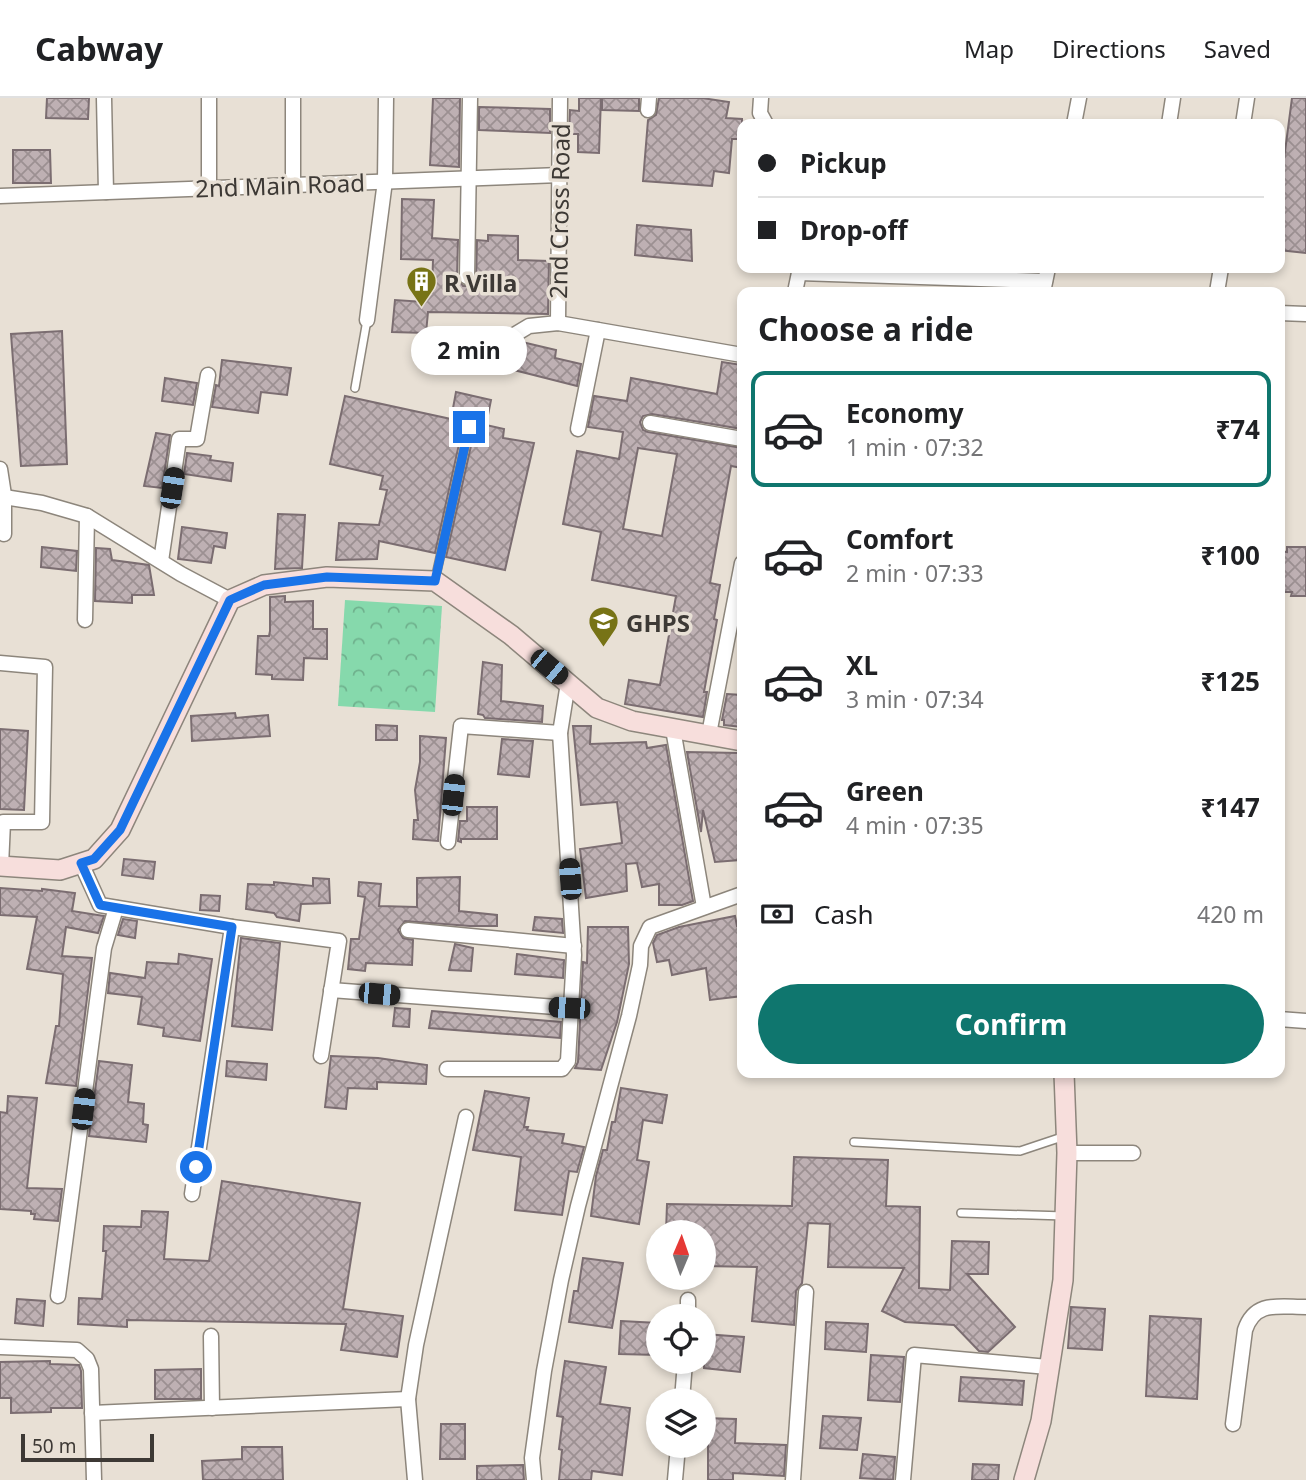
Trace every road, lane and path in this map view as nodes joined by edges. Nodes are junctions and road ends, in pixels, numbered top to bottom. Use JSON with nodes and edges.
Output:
{"nodes":[{"id":1,"x":104,"y":98,"type":"edge"},
{"id":2,"x":209,"y":98,"type":"edge"},
{"id":3,"x":293,"y":98,"type":"edge"},
{"id":4,"x":386,"y":98,"type":"edge"},
{"id":5,"x":470,"y":98,"type":"edge"},
{"id":6,"x":560,"y":98,"type":"edge"},
{"id":7,"x":761,"y":98,"type":"edge"},
{"id":8,"x":1079,"y":98,"type":"edge"},
{"id":9,"x":1173,"y":98,"type":"edge"},
{"id":10,"x":1247,"y":98,"type":"edge"},
{"id":11,"x":763,"y":119,"type":"edge"},
{"id":12,"x":1075,"y":119,"type":"edge"},
{"id":13,"x":1170,"y":119,"type":"edge"},
{"id":14,"x":1244,"y":119,"type":"edge"},
{"id":15,"x":559,"y":175,"type":"junction"},
{"id":16,"x":469,"y":178,"type":"junction"},
{"id":17,"x":385,"y":181,"type":"junction"},
{"id":18,"x":293,"y":185,"type":"junction"},
{"id":19,"x":209,"y":188,"type":"junction"},
{"id":20,"x":106,"y":192,"type":"junction"},
{"id":21,"x":0,"y":196,"type":"edge"},
{"id":22,"x":873,"y":273,"type":"edge"},
{"id":23,"x":467,"y":277,"type":"dead end"},
{"id":24,"x":1046,"y":280,"type":"edge"},
{"id":25,"x":1285,"y":313,"type":"edge"},
{"id":26,"x":1306,"y":314,"type":"edge"},
{"id":27,"x":367,"y":320,"type":"joint"},
{"id":28,"x":558,"y":323,"type":"junction"},
{"id":29,"x":598,"y":330,"type":"junction"},
{"id":30,"x":737,"y":354,"type":"edge"},
{"id":31,"x":509,"y":361,"type":"dead end"},
{"id":32,"x":208,"y":375,"type":"dead end"},
{"id":33,"x":355,"y":388,"type":"dead end"},
{"id":34,"x":650,"y":423,"type":"dead end"},
{"id":35,"x":469,"y":427,"type":"dead end"},
{"id":36,"x":578,"y":429,"type":"dead end"},
{"id":37,"x":737,"y":438,"type":"edge"},
{"id":38,"x":0,"y":469,"type":"edge"},
{"id":39,"x":4,"y":497,"type":"junction"},
{"id":40,"x":87,"y":516,"type":"junction"},
{"id":41,"x":4,"y":534,"type":"dead end"},
{"id":42,"x":161,"y":561,"type":"junction"},
{"id":43,"x":435,"y":581,"type":"junction"},
{"id":44,"x":737,"y":589,"type":"edge"},
{"id":45,"x":230,"y":600,"type":"junction"},
{"id":46,"x":85,"y":620,"type":"dead end"},
{"id":47,"x":0,"y":663,"type":"edge"},
{"id":48,"x":568,"y":683,"type":"junction"},
{"id":49,"x":673,"y":729,"type":"junction"},
{"id":50,"x":560,"y":733,"type":"junction"},
{"id":51,"x":709,"y":734,"type":"junction"},
{"id":52,"x":737,"y":740,"type":"edge"},
{"id":53,"x":2,"y":822,"type":"edge"},
{"id":54,"x":448,"y":842,"type":"dead end"},
{"id":55,"x":81,"y":863,"type":"junction"},
{"id":56,"x":0,"y":866,"type":"edge"},
{"id":57,"x":737,"y":896,"type":"edge"},
{"id":58,"x":704,"y":907,"type":"junction"},
{"id":59,"x":116,"y":908,"type":"junction"},
{"id":60,"x":232,"y":927,"type":"junction"},
{"id":61,"x":408,"y":930,"type":"dead end"},
{"id":62,"x":573,"y":946,"type":"junction"},
{"id":63,"x":331,"y":990,"type":"junction"},
{"id":64,"x":569,"y":1008,"type":"junction"},
{"id":65,"x":1285,"y":1019,"type":"edge"},
{"id":66,"x":1306,"y":1021,"type":"edge"},
{"id":67,"x":321,"y":1056,"type":"dead end"},
{"id":68,"x":447,"y":1069,"type":"dead end"},
{"id":69,"x":1064,"y":1078,"type":"edge"},
{"id":70,"x":466,"y":1117,"type":"dead end"},
{"id":71,"x":854,"y":1142,"type":"dead end"},
{"id":72,"x":1066,"y":1144,"type":"junction"},
{"id":73,"x":1133,"y":1153,"type":"dead end"},
{"id":74,"x":192,"y":1194,"type":"dead end"},
{"id":75,"x":961,"y":1213,"type":"dead end"},
{"id":76,"x":1066,"y":1216,"type":"junction"},
{"id":77,"x":806,"y":1292,"type":"dead end"},
{"id":78,"x":58,"y":1296,"type":"dead end"},
{"id":79,"x":688,"y":1300,"type":"dead end"},
{"id":80,"x":688,"y":1304,"type":"edge"},
{"id":81,"x":1306,"y":1307,"type":"edge"},
{"id":82,"x":211,"y":1336,"type":"dead end"},
{"id":83,"x":0,"y":1347,"type":"edge"},
{"id":84,"x":1048,"y":1367,"type":"junction"},
{"id":85,"x":408,"y":1399,"type":"junction"},
{"id":86,"x":212,"y":1408,"type":"junction"},
{"id":87,"x":92,"y":1413,"type":"junction"},
{"id":88,"x":1233,"y":1424,"type":"dead end"},
{"id":89,"x":677,"y":1458,"type":"edge"},
{"id":90,"x":94,"y":1480,"type":"edge"},
{"id":91,"x":415,"y":1480,"type":"edge"},
{"id":92,"x":534,"y":1480,"type":"edge"},
{"id":93,"x":675,"y":1480,"type":"edge"},
{"id":94,"x":793,"y":1480,"type":"edge"},
{"id":95,"x":904,"y":1480,"type":"edge"},
{"id":96,"x":1024,"y":1480,"type":"edge"}],
"edges":[{"from":1,"to":20,"type":"street"},
{"from":2,"to":19,"type":"street"},
{"from":3,"to":18,"type":"street"},
{"from":4,"to":17,"type":"street"},
{"from":5,"to":16,"type":"street"},
{"from":6,"to":15,"type":"street","name":"2nd Cross Road"},
{"from":7,"to":11,"type":"street"},
{"from":8,"to":12,"type":"street"},
{"from":9,"to":13,"type":"street"},
{"from":10,"to":14,"type":"street"},
{"from":15,"to":16,"type":"street","name":"2nd Main Road"},
{"from":15,"to":28,"type":"street","name":"2nd Cross Road"},
{"from":16,"to":17,"type":"street","name":"2nd Main Road"},
{"from":16,"to":23,"type":"street"},
{"from":17,"to":18,"type":"street","name":"2nd Main Road"},
{"from":17,"to":27,"type":"street"},
{"from":18,"to":19,"type":"street","name":"2nd Main Road"},
{"from":19,"to":20,"type":"street","name":"2nd Main Road"},
{"from":20,"to":21,"type":"street","name":"2nd Main Road"},
{"from":22,"to":24,"type":"street"},
{"from":25,"to":26,"type":"street"},
{"from":27,"to":33,"type":"lane"},
{"from":28,"to":29,"type":"street"},
{"from":28,"to":31,"type":"street"},
{"from":29,"to":30,"type":"street"},
{"from":29,"to":36,"type":"street"},
{"from":32,"to":42,"type":"street"},
{"from":34,"to":37,"type":"street"},
{"from":35,"to":43,"type":"lane"},
{"from":38,"to":39,"type":"street"},
{"from":39,"to":40,"type":"street"},
{"from":39,"to":41,"type":"street"},
{"from":40,"to":42,"type":"street"},
{"from":40,"to":46,"type":"street"},
{"from":42,"to":45,"type":"street"},
{"from":43,"to":45,"type":"street"},
{"from":43,"to":48,"type":"street"},
{"from":44,"to":51,"type":"street"},
{"from":45,"to":55,"type":"street"},
{"from":47,"to":53,"type":"street"},
{"from":48,"to":49,"type":"street"},
{"from":48,"to":50,"type":"street"},
{"from":49,"to":51,"type":"street"},
{"from":49,"to":58,"type":"street"},
{"from":50,"to":54,"type":"street"},
{"from":50,"to":62,"type":"street"},
{"from":51,"to":52,"type":"street"},
{"from":53,"to":56,"type":"street"},
{"from":55,"to":56,"type":"street"},
{"from":55,"to":59,"type":"street"},
{"from":57,"to":58,"type":"street"},
{"from":58,"to":92,"type":"street"},
{"from":59,"to":60,"type":"street"},
{"from":59,"to":78,"type":"street"},
{"from":60,"to":63,"type":"street"},
{"from":60,"to":74,"type":"street"},
{"from":61,"to":62,"type":"street"},
{"from":62,"to":64,"type":"street"},
{"from":63,"to":64,"type":"street"},
{"from":63,"to":67,"type":"street"},
{"from":64,"to":68,"type":"street"},
{"from":65,"to":66,"type":"street"},
{"from":69,"to":72,"type":"street"},
{"from":70,"to":85,"type":"street"},
{"from":71,"to":72,"type":"lane"},
{"from":72,"to":73,"type":"street"},
{"from":72,"to":76,"type":"street"},
{"from":75,"to":76,"type":"lane"},
{"from":76,"to":84,"type":"street"},
{"from":77,"to":94,"type":"street"},
{"from":79,"to":80,"type":"street"},
{"from":81,"to":88,"type":"street"},
{"from":82,"to":86,"type":"street"},
{"from":83,"to":87,"type":"street"},
{"from":84,"to":95,"type":"street"},
{"from":84,"to":96,"type":"street"},
{"from":85,"to":86,"type":"street"},
{"from":85,"to":91,"type":"street"},
{"from":86,"to":87,"type":"street"},
{"from":87,"to":90,"type":"street"},
{"from":89,"to":93,"type":"street"}]}
